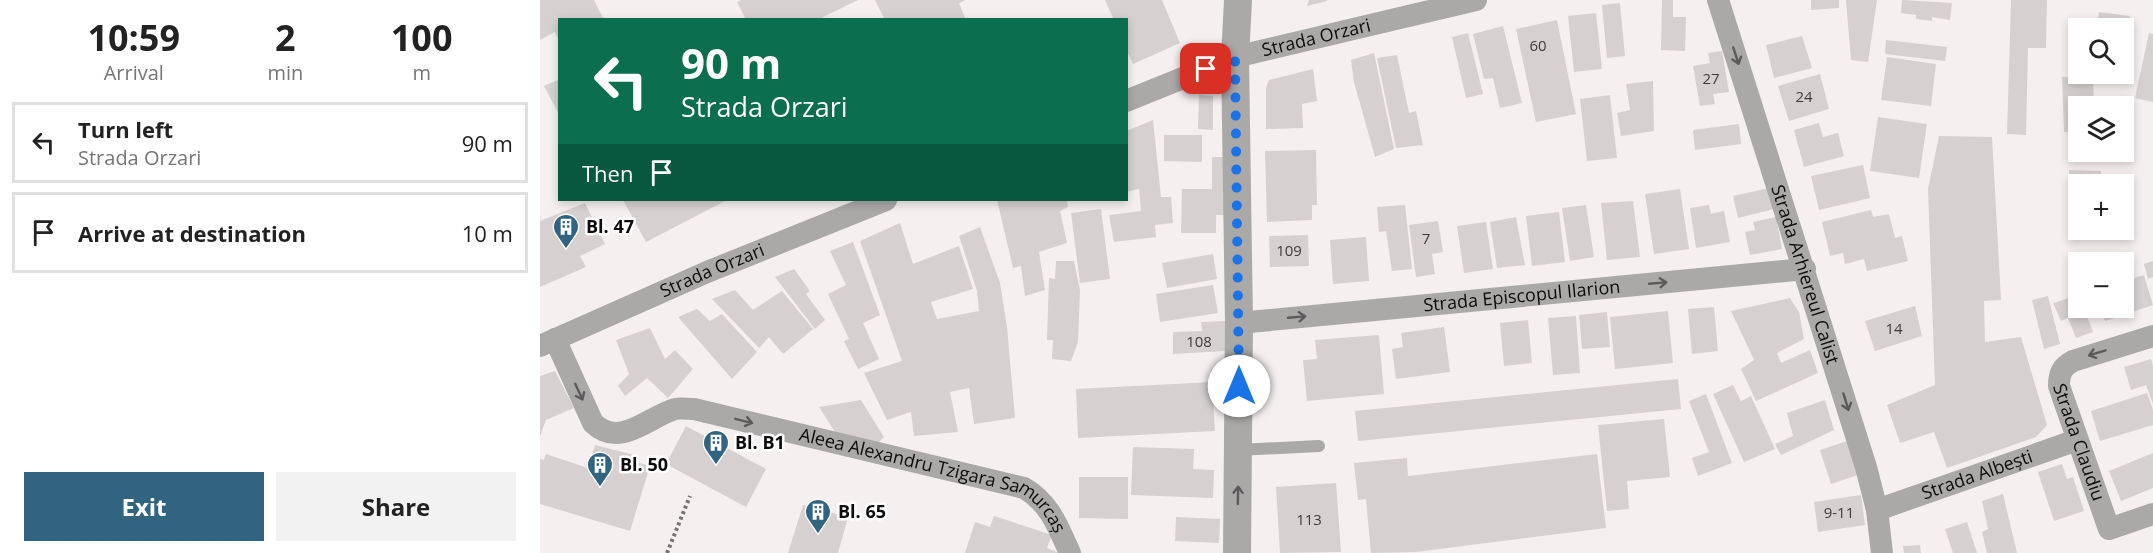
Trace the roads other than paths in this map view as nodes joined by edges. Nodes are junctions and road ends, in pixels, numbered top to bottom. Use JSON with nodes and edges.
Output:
{"nodes":[{"id":1,"x":1238,"y":0,"type":"edge"},
{"id":2,"x":1476,"y":0,"type":"edge"},
{"id":3,"x":1718,"y":0,"type":"edge"},
{"id":4,"x":1235,"y":57,"type":"junction"},
{"id":5,"x":1128,"y":99,"type":"edge"},
{"id":6,"x":884,"y":201,"type":"edge"},
{"id":7,"x":1805,"y":269,"type":"junction"},
{"id":8,"x":1239,"y":323,"type":"junction"},
{"id":9,"x":2153,"y":336,"type":"edge"},
{"id":10,"x":547,"y":342,"type":"edge"},
{"id":11,"x":2077,"y":440,"type":"junction"},
{"id":12,"x":1319,"y":446,"type":"dead end"},
{"id":13,"x":1238,"y":450,"type":"junction"},
{"id":14,"x":1877,"y":510,"type":"junction"},
{"id":15,"x":2153,"y":514,"type":"edge"},
{"id":16,"x":1070,"y":553,"type":"edge"},
{"id":17,"x":1237,"y":553,"type":"edge"},
{"id":18,"x":1882,"y":553,"type":"edge"}],
"edges":[{"from":1,"to":4,"type":"street"},
{"from":2,"to":4,"type":"street","name":"Strada Orzari"},
{"from":3,"to":7,"type":"street","name":"Strada Arhiereul Calist","one_way":true},
{"from":4,"to":5,"type":"street","name":"Strada Orzari"},
{"from":4,"to":8,"type":"street"},
{"from":6,"to":10,"type":"street","name":"Strada Orzari"},
{"from":8,"to":7,"type":"street","name":"Strada Episcopul Ilarion","one_way":true},
{"from":7,"to":14,"type":"street","name":"Strada Arhiereul Calist","one_way":true},
{"from":8,"to":13,"type":"street"},
{"from":9,"to":11,"type":"street","name":"Strada Claudiu","one_way":true},
{"from":10,"to":16,"type":"street","name":"Aleea Alexandru Tzigara Samurcaș","one_way":true},
{"from":11,"to":14,"type":"street","name":"Strada Albești"},
{"from":11,"to":15,"type":"street","name":"Strada Claudiu"},
{"from":12,"to":13,"type":"lane"},
{"from":17,"to":13,"type":"street","one_way":true},
{"from":14,"to":18,"type":"street","name":"Strada Arhiereul Calist"}]}
